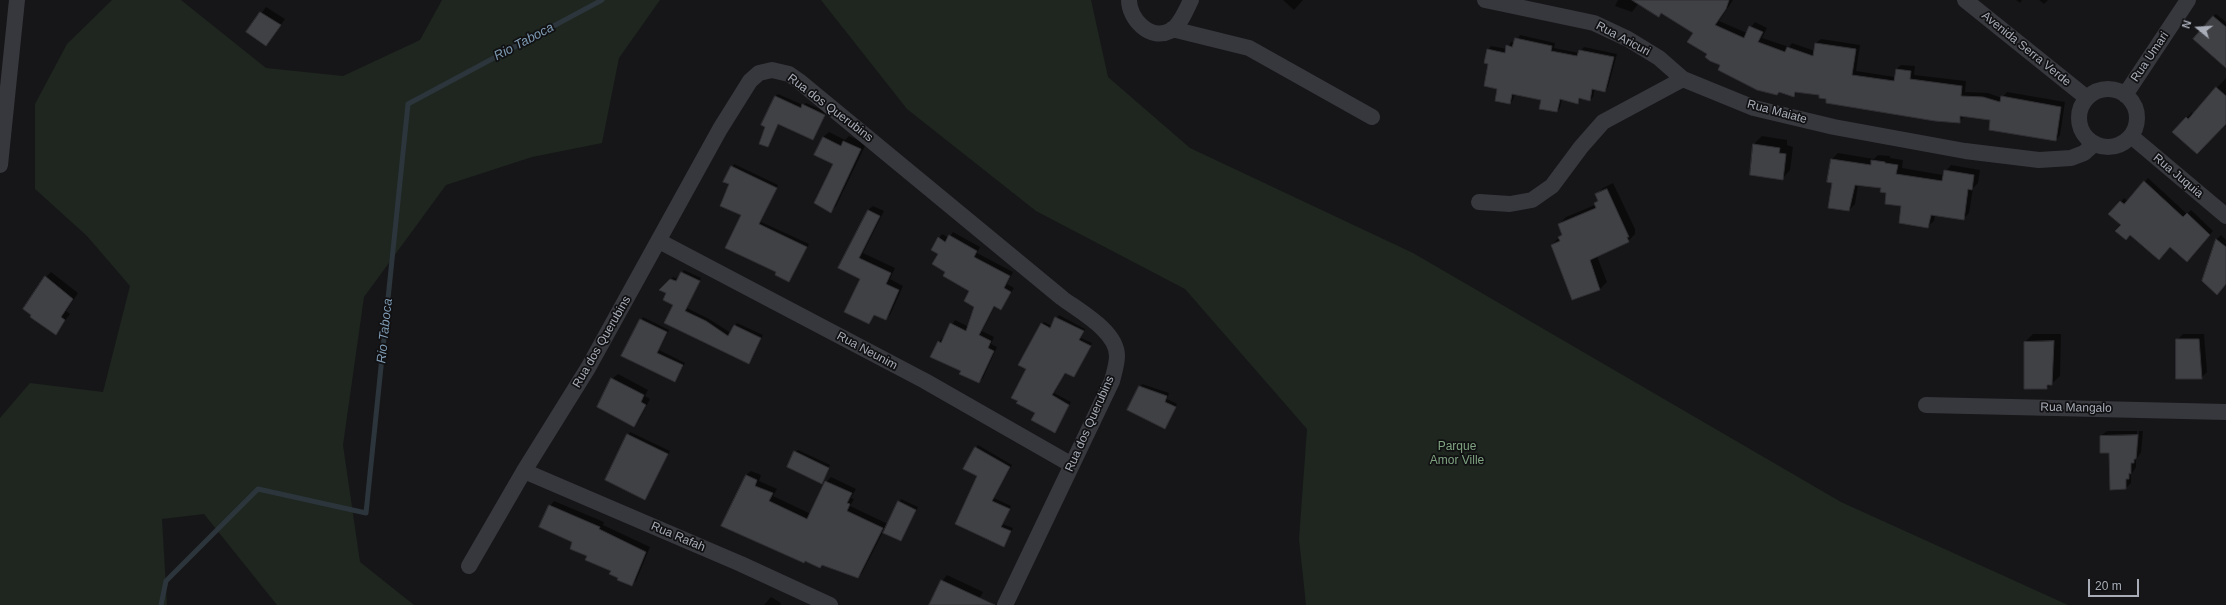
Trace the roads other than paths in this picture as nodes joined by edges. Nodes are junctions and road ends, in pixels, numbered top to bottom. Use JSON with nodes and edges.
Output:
{"nodes":[{"id":1,"x":17,"y":0,"type":"edge"},
{"id":2,"x":1129,"y":0,"type":"edge"},
{"id":3,"x":1191,"y":0,"type":"edge"},
{"id":4,"x":1486,"y":0,"type":"edge"},
{"id":5,"x":1965,"y":0,"type":"edge"},
{"id":6,"x":2188,"y":0,"type":"edge"},
{"id":7,"x":1172,"y":29,"type":"junction"},
{"id":8,"x":1683,"y":79,"type":"junction"},
{"id":9,"x":2125,"y":95,"type":"junction"},
{"id":10,"x":2087,"y":98,"type":"junction"},
{"id":11,"x":1372,"y":117,"type":"dead end"},
{"id":12,"x":2130,"y":136,"type":"junction"},
{"id":13,"x":2094,"y":144,"type":"junction"},
{"id":14,"x":0,"y":165,"type":"edge"},
{"id":15,"x":1480,"y":202,"type":"dead end"},
{"id":16,"x":2226,"y":216,"type":"edge"},
{"id":17,"x":660,"y":242,"type":"junction"},
{"id":18,"x":1926,"y":405,"type":"dead end"},
{"id":19,"x":2226,"y":412,"type":"edge"},
{"id":20,"x":1072,"y":465,"type":"junction"},
{"id":21,"x":524,"y":471,"type":"junction"},
{"id":22,"x":469,"y":566,"type":"dead end"},
{"id":23,"x":830,"y":605,"type":"edge"},
{"id":24,"x":1005,"y":605,"type":"edge"}],
"edges":[{"from":1,"to":14,"type":"street"},
{"from":2,"to":7,"type":"street"},
{"from":3,"to":7,"type":"street"},
{"from":4,"to":8,"type":"street","name":"Rua Aricuri"},
{"from":5,"to":10,"type":"street","name":"Avenida Serra Verde"},
{"from":6,"to":9,"type":"street","name":"Rua Umari"},
{"from":7,"to":11,"type":"street"},
{"from":8,"to":13,"type":"street","name":"Rua Maiate"},
{"from":8,"to":15,"type":"street"},
{"from":9,"to":10,"type":"street"},
{"from":9,"to":12,"type":"street"},
{"from":10,"to":13,"type":"street"},
{"from":12,"to":13,"type":"street"},
{"from":12,"to":16,"type":"street","name":"Rua Juquia"},
{"from":17,"to":20,"type":"street","name":"Rua Neunim"},
{"from":17,"to":20,"type":"street","name":"Rua dos Querubins"},
{"from":17,"to":21,"type":"street","name":"Rua dos Querubins"},
{"from":18,"to":19,"type":"street","name":"Rua Mangalo"},
{"from":20,"to":24,"type":"street","name":"Rua dos Querubins"},
{"from":21,"to":22,"type":"street","name":"Rua dos Querubins"},
{"from":21,"to":23,"type":"street","name":"Rua Rafah"}]}
